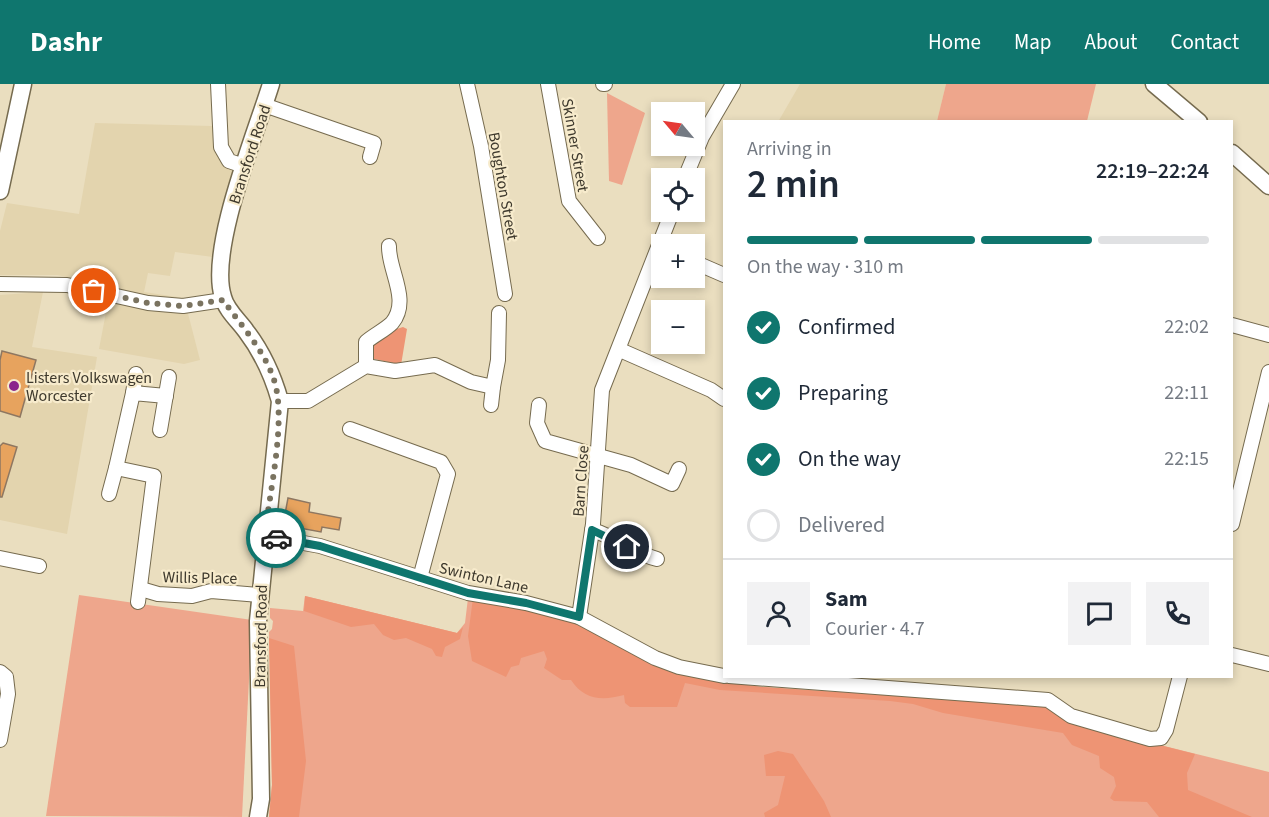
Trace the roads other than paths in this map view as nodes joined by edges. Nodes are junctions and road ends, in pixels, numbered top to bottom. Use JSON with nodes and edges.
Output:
{"nodes":[{"id":1,"x":23,"y":84,"type":"edge"},
{"id":2,"x":218,"y":84,"type":"edge"},
{"id":3,"x":271,"y":84,"type":"edge"},
{"id":4,"x":467,"y":84,"type":"edge"},
{"id":5,"x":548,"y":84,"type":"edge"},
{"id":6,"x":732,"y":84,"type":"edge"},
{"id":7,"x":1154,"y":84,"type":"edge"},
{"id":8,"x":264,"y":105,"type":"junction"},
{"id":9,"x":1197,"y":120,"type":"edge"},
{"id":10,"x":5,"y":141,"type":"edge"},
{"id":11,"x":1233,"y":154,"type":"edge"},
{"id":12,"x":370,"y":157,"type":"dead end"},
{"id":13,"x":244,"y":166,"type":"junction"},
{"id":14,"x":689,"y":168,"type":"edge"},
{"id":15,"x":1269,"y":186,"type":"edge"},
{"id":16,"x":0,"y":191,"type":"edge"},
{"id":17,"x":598,"y":238,"type":"dead end"},
{"id":18,"x":374,"y":263,"type":"dead end"},
{"id":19,"x":705,"y":266,"type":"edge"},
{"id":20,"x":651,"y":269,"type":"edge"},
{"id":21,"x":723,"y":274,"type":"edge"},
{"id":22,"x":0,"y":284,"type":"edge"},
{"id":23,"x":505,"y":294,"type":"dead end"},
{"id":24,"x":223,"y":300,"type":"junction"},
{"id":25,"x":1233,"y":325,"type":"edge"},
{"id":26,"x":484,"y":327,"type":"dead end"},
{"id":27,"x":1269,"y":335,"type":"edge"},
{"id":28,"x":620,"y":350,"type":"junction"},
{"id":29,"x":366,"y":366,"type":"junction"},
{"id":30,"x":1269,"y":372,"type":"edge"},
{"id":31,"x":136,"y":374,"type":"dead end"},
{"id":32,"x":169,"y":377,"type":"dead end"},
{"id":33,"x":493,"y":387,"type":"junction"},
{"id":34,"x":133,"y":393,"type":"junction"},
{"id":35,"x":166,"y":396,"type":"junction"},
{"id":36,"x":723,"y":399,"type":"edge"},
{"id":37,"x":280,"y":401,"type":"junction"},
{"id":38,"x":490,"y":405,"type":"dead end"},
{"id":39,"x":539,"y":405,"type":"dead end"},
{"id":40,"x":1263,"y":427,"type":"edge"},
{"id":41,"x":350,"y":429,"type":"dead end"},
{"id":42,"x":160,"y":430,"type":"dead end"},
{"id":43,"x":599,"y":458,"type":"junction"},
{"id":44,"x":116,"y":468,"type":"junction"},
{"id":45,"x":679,"y":469,"type":"dead end"},
{"id":46,"x":1236,"y":490,"type":"edge"},
{"id":47,"x":109,"y":494,"type":"dead end"},
{"id":48,"x":1233,"y":516,"type":"edge"},
{"id":49,"x":592,"y":530,"type":"junction"},
{"id":50,"x":265,"y":536,"type":"junction"},
{"id":51,"x":0,"y":558,"type":"edge"},
{"id":52,"x":657,"y":559,"type":"dead end"},
{"id":53,"x":39,"y":566,"type":"dead end"},
{"id":54,"x":420,"y":578,"type":"junction"},
{"id":55,"x":260,"y":595,"type":"junction"},
{"id":56,"x":579,"y":617,"type":"junction"},
{"id":57,"x":1233,"y":655,"type":"edge"},
{"id":58,"x":1269,"y":664,"type":"edge"},
{"id":59,"x":0,"y":672,"type":"edge"},
{"id":60,"x":723,"y":676,"type":"edge"},
{"id":61,"x":756,"y":678,"type":"edge"},
{"id":62,"x":1179,"y":678,"type":"edge"},
{"id":63,"x":0,"y":740,"type":"edge"},
{"id":64,"x":258,"y":817,"type":"edge"}],
"edges":[{"from":1,"to":10,"type":"main road"},
{"from":2,"to":13,"type":"street"},
{"from":3,"to":8,"type":"main road","name":"Bransford Road"},
{"from":4,"to":23,"type":"street","name":"Boughton Street"},
{"from":5,"to":17,"type":"street","name":"Skinner Street"},
{"from":6,"to":14,"type":"street"},
{"from":7,"to":9,"type":"main road"},
{"from":8,"to":12,"type":"street"},
{"from":8,"to":13,"type":"main road","name":"Bransford Road"},
{"from":10,"to":16,"type":"main road"},
{"from":11,"to":15,"type":"main road"},
{"from":13,"to":24,"type":"main road","name":"Bransford Road"},
{"from":18,"to":29,"type":"street"},
{"from":19,"to":21,"type":"street"},
{"from":20,"to":28,"type":"street","name":"Barn Close"},
{"from":22,"to":24,"type":"street"},
{"from":24,"to":37,"type":"main road","name":"Bransford Road"},
{"from":25,"to":27,"type":"street"},
{"from":26,"to":33,"type":"street"},
{"from":28,"to":36,"type":"street"},
{"from":28,"to":43,"type":"street","name":"Barn Close"},
{"from":29,"to":33,"type":"street"},
{"from":29,"to":37,"type":"street"},
{"from":30,"to":40,"type":"street"},
{"from":31,"to":34,"type":"street"},
{"from":32,"to":35,"type":"street"},
{"from":33,"to":38,"type":"street"},
{"from":34,"to":35,"type":"street"},
{"from":34,"to":44,"type":"street"},
{"from":35,"to":42,"type":"street"},
{"from":37,"to":50,"type":"main road","name":"Bransford Road"},
{"from":39,"to":43,"type":"street"},
{"from":40,"to":46,"type":"street"},
{"from":41,"to":54,"type":"street"},
{"from":43,"to":45,"type":"street"},
{"from":43,"to":49,"type":"street","name":"Barn Close"},
{"from":44,"to":47,"type":"street"},
{"from":44,"to":55,"type":"street","name":"Willis Place"},
{"from":46,"to":48,"type":"street"},
{"from":49,"to":52,"type":"street"},
{"from":49,"to":56,"type":"street","name":"Barn Close"},
{"from":50,"to":54,"type":"street","name":"Swinton Lane"},
{"from":50,"to":55,"type":"main road","name":"Bransford Road"},
{"from":51,"to":53,"type":"street"},
{"from":54,"to":56,"type":"street","name":"Swinton Lane"},
{"from":55,"to":64,"type":"main road","name":"Bransford Road"},
{"from":56,"to":60,"type":"street","name":"Swinton Lane"},
{"from":57,"to":58,"type":"street"},
{"from":59,"to":63,"type":"street"},
{"from":61,"to":62,"type":"street"}]}
